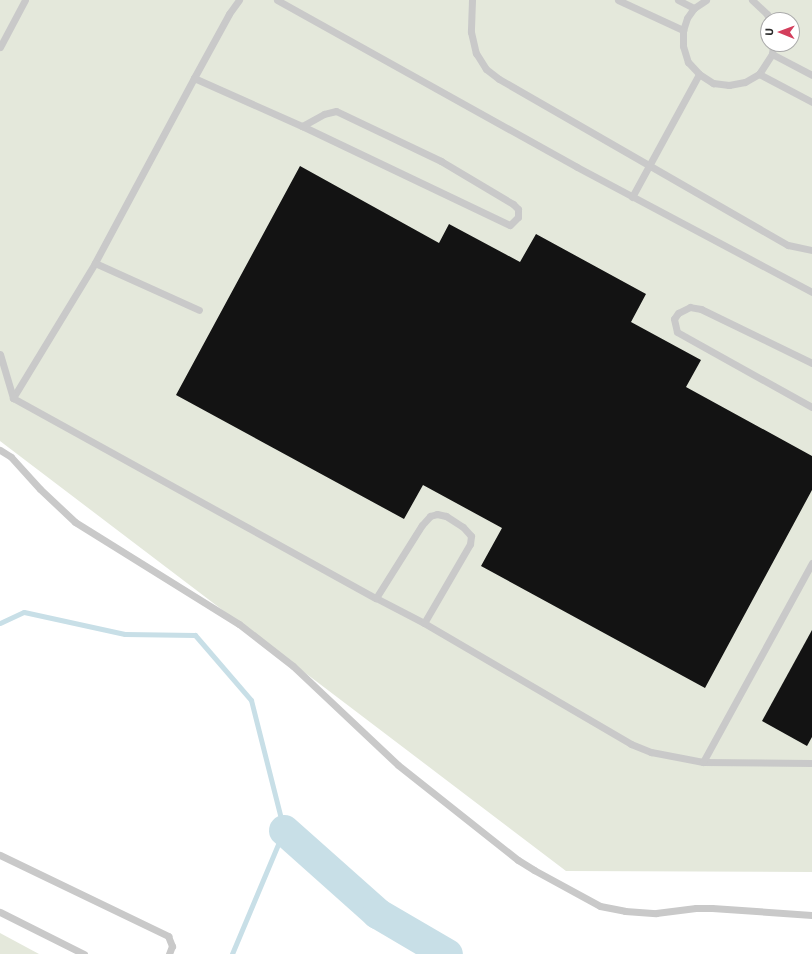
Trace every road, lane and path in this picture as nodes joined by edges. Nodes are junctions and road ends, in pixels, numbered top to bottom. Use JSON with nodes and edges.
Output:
{"nodes":[{"id":1,"x":25,"y":0,"type":"edge"},
{"id":2,"x":239,"y":0,"type":"edge"},
{"id":3,"x":277,"y":0,"type":"edge"},
{"id":4,"x":472,"y":0,"type":"edge"},
{"id":5,"x":618,"y":0,"type":"edge"},
{"id":6,"x":678,"y":0,"type":"edge"},
{"id":7,"x":706,"y":0,"type":"edge"},
{"id":8,"x":752,"y":0,"type":"edge"},
{"id":9,"x":694,"y":8,"type":"junction"},
{"id":10,"x":765,"y":12,"type":"edge"},
{"id":11,"x":683,"y":30,"type":"junction"},
{"id":12,"x":0,"y":47,"type":"edge"},
{"id":13,"x":772,"y":54,"type":"joint"},
{"id":14,"x":699,"y":74,"type":"junction"},
{"id":15,"x":759,"y":74,"type":"junction"},
{"id":16,"x":812,"y":75,"type":"edge"},
{"id":17,"x":194,"y":78,"type":"junction"},
{"id":18,"x":812,"y":102,"type":"edge"},
{"id":19,"x":302,"y":126,"type":"junction"},
{"id":20,"x":649,"y":165,"type":"junction"},
{"id":21,"x":632,"y":197,"type":"junction"},
{"id":22,"x":812,"y":250,"type":"edge"},
{"id":23,"x":95,"y":263,"type":"junction"},
{"id":24,"x":812,"y":292,"type":"edge"},
{"id":25,"x":199,"y":310,"type":"dead end"},
{"id":26,"x":0,"y":354,"type":"edge"},
{"id":27,"x":812,"y":363,"type":"edge"},
{"id":28,"x":13,"y":398,"type":"junction"},
{"id":29,"x":812,"y":406,"type":"edge"},
{"id":30,"x":0,"y":450,"type":"edge"},
{"id":31,"x":812,"y":563,"type":"edge"},
{"id":32,"x":376,"y":598,"type":"junction"},
{"id":33,"x":424,"y":623,"type":"junction"},
{"id":34,"x":703,"y":762,"type":"junction"},
{"id":35,"x":812,"y":764,"type":"edge"},
{"id":36,"x":0,"y":855,"type":"edge"},
{"id":37,"x":0,"y":912,"type":"edge"},
{"id":38,"x":812,"y":915,"type":"edge"},
{"id":39,"x":84,"y":954,"type":"edge"},
{"id":40,"x":169,"y":954,"type":"edge"}],
"edges":[{"from":1,"to":12,"type":"lane"},
{"from":2,"to":17,"type":"lane"},
{"from":3,"to":21,"type":"lane"},
{"from":4,"to":20,"type":"lane"},
{"from":5,"to":11,"type":"lane"},
{"from":6,"to":9,"type":"lane"},
{"from":7,"to":9,"type":"lane"},
{"from":8,"to":10,"type":"lane"},
{"from":9,"to":11,"type":"lane"},
{"from":11,"to":14,"type":"lane"},
{"from":13,"to":15,"type":"lane"},
{"from":13,"to":16,"type":"lane"},
{"from":14,"to":15,"type":"lane"},
{"from":14,"to":20,"type":"lane"},
{"from":15,"to":18,"type":"lane"},
{"from":17,"to":19,"type":"lane"},
{"from":17,"to":23,"type":"lane"},
{"from":19,"to":19,"type":"lane"},
{"from":20,"to":21,"type":"lane"},
{"from":20,"to":22,"type":"lane"},
{"from":21,"to":24,"type":"lane"},
{"from":23,"to":25,"type":"lane"},
{"from":23,"to":28,"type":"lane"},
{"from":26,"to":28,"type":"lane"},
{"from":27,"to":29,"type":"lane"},
{"from":28,"to":32,"type":"lane"},
{"from":30,"to":38,"type":"lane"},
{"from":31,"to":34,"type":"lane"},
{"from":32,"to":33,"type":"lane"},
{"from":32,"to":33,"type":"lane"},
{"from":33,"to":34,"type":"lane"},
{"from":34,"to":35,"type":"lane"},
{"from":36,"to":40,"type":"lane"},
{"from":37,"to":39,"type":"lane"}]}
